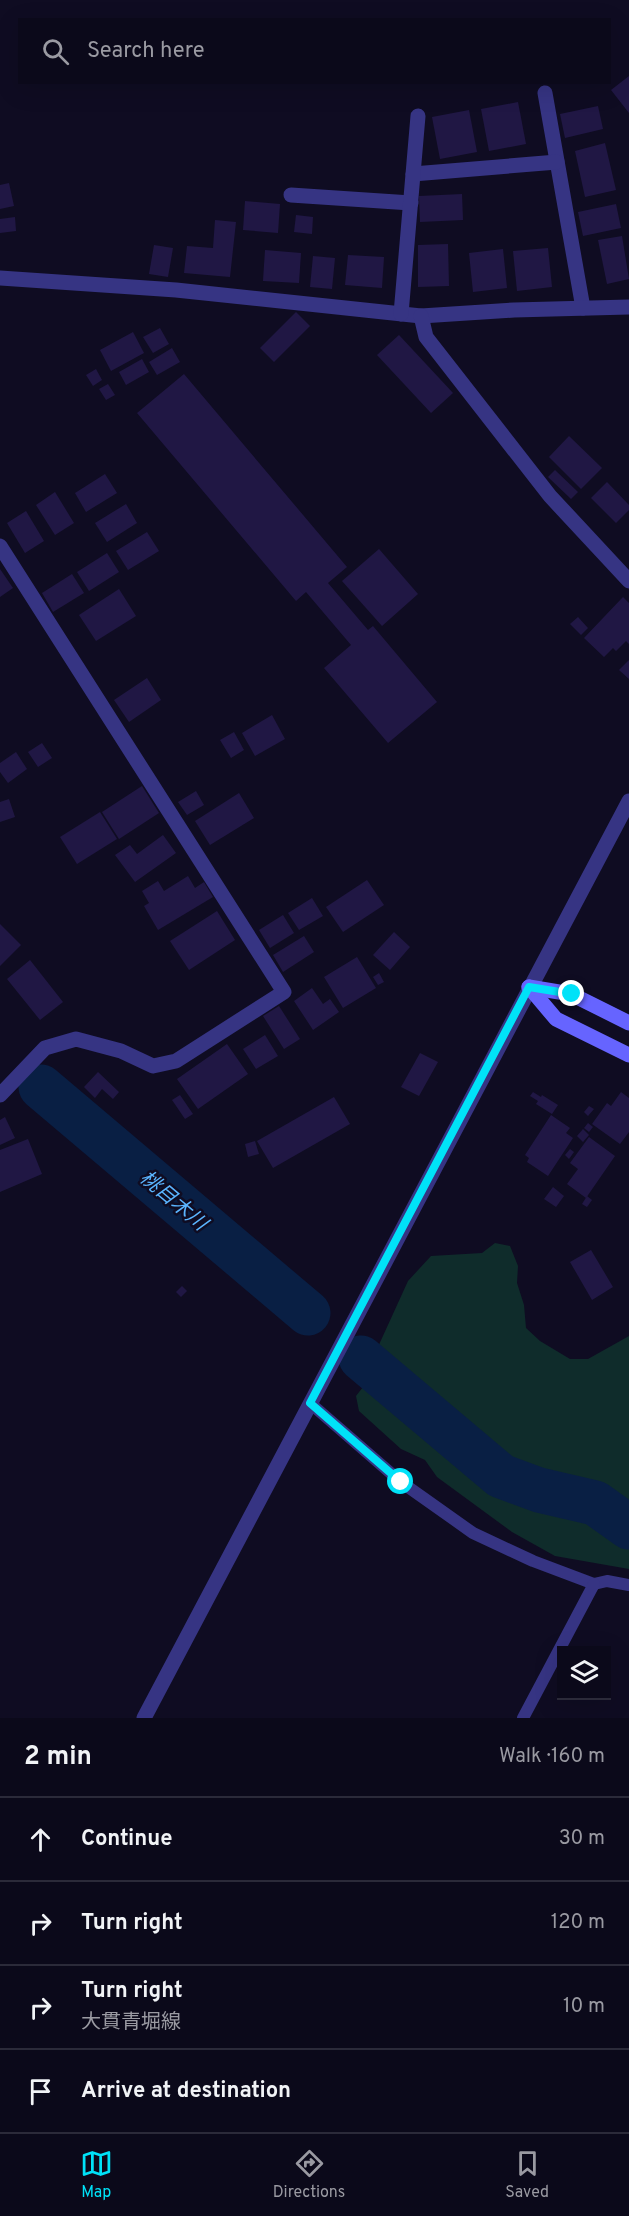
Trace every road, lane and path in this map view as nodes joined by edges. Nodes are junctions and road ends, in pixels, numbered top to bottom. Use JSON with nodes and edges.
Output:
{"nodes":[{"id":1,"x":545,"y":93,"type":"dead end"},
{"id":2,"x":418,"y":116,"type":"dead end"},
{"id":3,"x":557,"y":162,"type":"junction"},
{"id":4,"x":413,"y":174,"type":"junction"},
{"id":5,"x":291,"y":195,"type":"dead end"},
{"id":6,"x":411,"y":203,"type":"junction"},
{"id":7,"x":0,"y":278,"type":"edge"},
{"id":8,"x":629,"y":307,"type":"edge"},
{"id":9,"x":583,"y":308,"type":"junction"},
{"id":10,"x":401,"y":314,"type":"junction"},
{"id":11,"x":421,"y":316,"type":"junction"},
{"id":12,"x":0,"y":546,"type":"edge"},
{"id":13,"x":629,"y":581,"type":"edge"},
{"id":14,"x":629,"y":801,"type":"edge"},
{"id":15,"x":529,"y":987,"type":"junction"},
{"id":16,"x":629,"y":1023,"type":"edge"},
{"id":17,"x":629,"y":1055,"type":"edge"},
{"id":18,"x":0,"y":1095,"type":"edge"},
{"id":19,"x":310,"y":1403,"type":"junction"},
{"id":20,"x":594,"y":1584,"type":"junction"},
{"id":21,"x":629,"y":1585,"type":"edge"},
{"id":22,"x":144,"y":1718,"type":"edge"},
{"id":23,"x":523,"y":1718,"type":"edge"}],
"edges":[{"from":1,"to":3,"type":"street"},
{"from":2,"to":4,"type":"street"},
{"from":3,"to":4,"type":"street"},
{"from":3,"to":9,"type":"street"},
{"from":4,"to":6,"type":"street"},
{"from":5,"to":6,"type":"street"},
{"from":6,"to":10,"type":"street"},
{"from":7,"to":10,"type":"street"},
{"from":8,"to":9,"type":"street"},
{"from":9,"to":11,"type":"street"},
{"from":10,"to":11,"type":"street"},
{"from":11,"to":13,"type":"street"},
{"from":12,"to":18,"type":"street"},
{"from":14,"to":15,"type":"street"},
{"from":15,"to":16,"type":"main road"},
{"from":15,"to":17,"type":"main road"},
{"from":15,"to":19,"type":"street"},
{"from":19,"to":20,"type":"lane"},
{"from":19,"to":22,"type":"street"},
{"from":20,"to":21,"type":"lane"},
{"from":20,"to":23,"type":"lane"}]}
